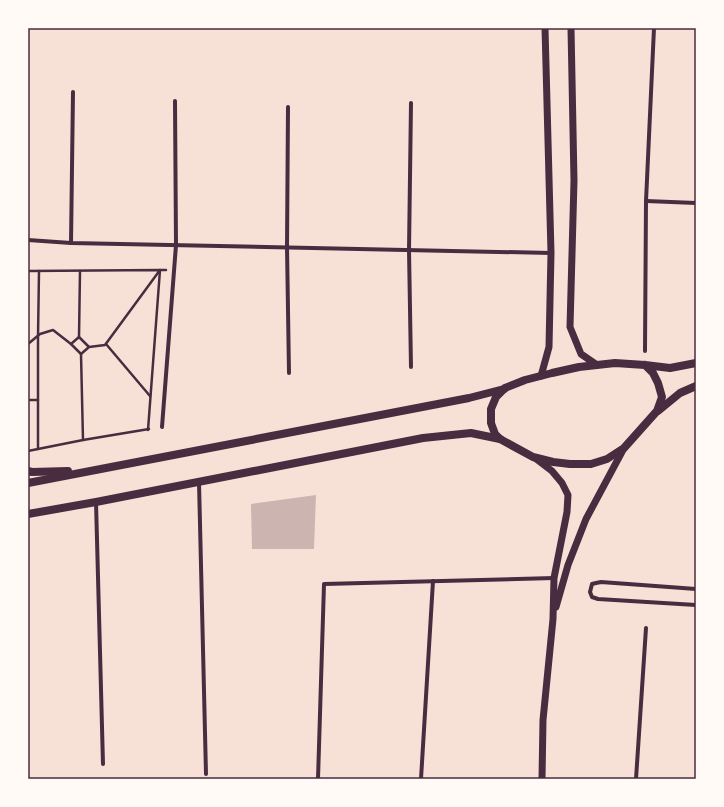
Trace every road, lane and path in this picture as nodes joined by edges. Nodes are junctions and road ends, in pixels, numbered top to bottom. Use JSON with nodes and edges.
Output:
{"nodes":[{"id":1,"x":545,"y":28,"type":"edge"},
{"id":2,"x":570,"y":28,"type":"edge"},
{"id":3,"x":654,"y":28,"type":"edge"},
{"id":4,"x":73,"y":92,"type":"dead end"},
{"id":5,"x":175,"y":101,"type":"dead end"},
{"id":6,"x":411,"y":103,"type":"dead end"},
{"id":7,"x":288,"y":107,"type":"dead end"},
{"id":8,"x":646,"y":201,"type":"junction"},
{"id":9,"x":696,"y":203,"type":"edge"},
{"id":10,"x":28,"y":240,"type":"edge"},
{"id":11,"x":72,"y":243,"type":"junction"},
{"id":12,"x":176,"y":245,"type":"junction"},
{"id":13,"x":287,"y":247,"type":"junction"},
{"id":14,"x":410,"y":250,"type":"junction"},
{"id":15,"x":551,"y":253,"type":"junction"},
{"id":16,"x":160,"y":270,"type":"junction"},
{"id":17,"x":39,"y":271,"type":"junction"},
{"id":18,"x":80,"y":271,"type":"junction"},
{"id":19,"x":28,"y":272,"type":"edge"},
{"id":20,"x":38,"y":336,"type":"junction"},
{"id":21,"x":79,"y":336,"type":"junction"},
{"id":22,"x":28,"y":344,"type":"edge"},
{"id":23,"x":71,"y":344,"type":"junction"},
{"id":24,"x":106,"y":344,"type":"dead end"},
{"id":25,"x":88,"y":347,"type":"junction"},
{"id":26,"x":645,"y":351,"type":"dead end"},
{"id":27,"x":80,"y":354,"type":"junction"},
{"id":28,"x":696,"y":359,"type":"edge"},
{"id":29,"x":692,"y":363,"type":"edge"},
{"id":30,"x":597,"y":365,"type":"junction"},
{"id":31,"x":645,"y":365,"type":"junction"},
{"id":32,"x":411,"y":367,"type":"dead end"},
{"id":33,"x":289,"y":373,"type":"dead end"},
{"id":34,"x":541,"y":376,"type":"junction"},
{"id":35,"x":696,"y":386,"type":"edge"},
{"id":36,"x":505,"y":388,"type":"junction"},
{"id":37,"x":151,"y":396,"type":"junction"},
{"id":38,"x":28,"y":400,"type":"edge"},
{"id":39,"x":38,"y":400,"type":"junction"},
{"id":40,"x":657,"y":411,"type":"junction"},
{"id":41,"x":162,"y":427,"type":"joint"},
{"id":42,"x":148,"y":430,"type":"junction"},
{"id":43,"x":500,"y":439,"type":"junction"},
{"id":44,"x":83,"y":440,"type":"junction"},
{"id":45,"x":624,"y":448,"type":"junction"},
{"id":46,"x":38,"y":449,"type":"junction"},
{"id":47,"x":28,"y":451,"type":"edge"},
{"id":48,"x":533,"y":457,"type":"junction"},
{"id":49,"x":28,"y":471,"type":"edge"},
{"id":50,"x":90,"y":471,"type":"junction"},
{"id":51,"x":198,"y":482,"type":"junction"},
{"id":52,"x":28,"y":483,"type":"edge"},
{"id":53,"x":96,"y":502,"type":"junction"},
{"id":54,"x":48,"y":511,"type":"junction"},
{"id":55,"x":28,"y":514,"type":"edge"},
{"id":56,"x":28,"y":519,"type":"edge"},
{"id":57,"x":554,"y":578,"type":"junction"},
{"id":58,"x":433,"y":581,"type":"junction"},
{"id":59,"x":696,"y":589,"type":"edge"},
{"id":60,"x":696,"y":605,"type":"edge"},
{"id":61,"x":552,"y":619,"type":"junction"},
{"id":62,"x":646,"y":628,"type":"dead end"},
{"id":63,"x":103,"y":764,"type":"dead end"},
{"id":64,"x":206,"y":774,"type":"dead end"},
{"id":65,"x":318,"y":779,"type":"edge"},
{"id":66,"x":421,"y":779,"type":"edge"},
{"id":67,"x":542,"y":779,"type":"edge"},
{"id":68,"x":636,"y":779,"type":"edge"}],
"edges":[{"from":1,"to":15,"type":"street"},
{"from":2,"to":30,"type":"street"},
{"from":3,"to":8,"type":"street"},
{"from":4,"to":11,"type":"street"},
{"from":5,"to":12,"type":"street"},
{"from":6,"to":14,"type":"street"},
{"from":7,"to":13,"type":"street"},
{"from":8,"to":9,"type":"street"},
{"from":8,"to":26,"type":"street"},
{"from":10,"to":11,"type":"street"},
{"from":11,"to":12,"type":"street"},
{"from":12,"to":13,"type":"street"},
{"from":12,"to":41,"type":"street"},
{"from":13,"to":14,"type":"street"},
{"from":13,"to":33,"type":"street"},
{"from":14,"to":15,"type":"street"},
{"from":14,"to":32,"type":"street"},
{"from":15,"to":34,"type":"street"},
{"from":16,"to":18,"type":"path"},
{"from":16,"to":25,"type":"path"},
{"from":16,"to":37,"type":"path"},
{"from":17,"to":18,"type":"path"},
{"from":17,"to":19,"type":"path"},
{"from":17,"to":20,"type":"path"},
{"from":18,"to":21,"type":"path"},
{"from":20,"to":22,"type":"path"},
{"from":20,"to":23,"type":"path"},
{"from":20,"to":39,"type":"path"},
{"from":21,"to":23,"type":"path"},
{"from":21,"to":25,"type":"path"},
{"from":23,"to":27,"type":"path"},
{"from":24,"to":37,"type":"path"},
{"from":25,"to":27,"type":"path"},
{"from":27,"to":44,"type":"path"},
{"from":28,"to":29,"type":"street"},
{"from":29,"to":31,"type":"main road"},
{"from":30,"to":31,"type":"main road"},
{"from":30,"to":34,"type":"main road"},
{"from":31,"to":40,"type":"main road"},
{"from":34,"to":36,"type":"main road"},
{"from":35,"to":40,"type":"main road"},
{"from":36,"to":43,"type":"main road"},
{"from":36,"to":50,"type":"main road"},
{"from":37,"to":42,"type":"path"},
{"from":38,"to":39,"type":"path"},
{"from":39,"to":46,"type":"path"},
{"from":40,"to":45,"type":"main road"},
{"from":41,"to":42,"type":"path"},
{"from":42,"to":44,"type":"path"},
{"from":43,"to":48,"type":"main road"},
{"from":43,"to":51,"type":"main road"},
{"from":44,"to":46,"type":"path"},
{"from":45,"to":48,"type":"main road"},
{"from":45,"to":61,"type":"street"},
{"from":46,"to":47,"type":"path"},
{"from":48,"to":57,"type":"street"},
{"from":49,"to":50,"type":"main road"},
{"from":50,"to":52,"type":"main road"},
{"from":51,"to":53,"type":"main road"},
{"from":51,"to":64,"type":"street"},
{"from":53,"to":54,"type":"main road"},
{"from":53,"to":63,"type":"street"},
{"from":54,"to":55,"type":"main road"},
{"from":54,"to":56,"type":"main road"},
{"from":57,"to":58,"type":"street"},
{"from":57,"to":61,"type":"street"},
{"from":58,"to":65,"type":"street"},
{"from":58,"to":66,"type":"street"},
{"from":59,"to":60,"type":"street"},
{"from":61,"to":67,"type":"street"},
{"from":62,"to":68,"type":"street"}]}
